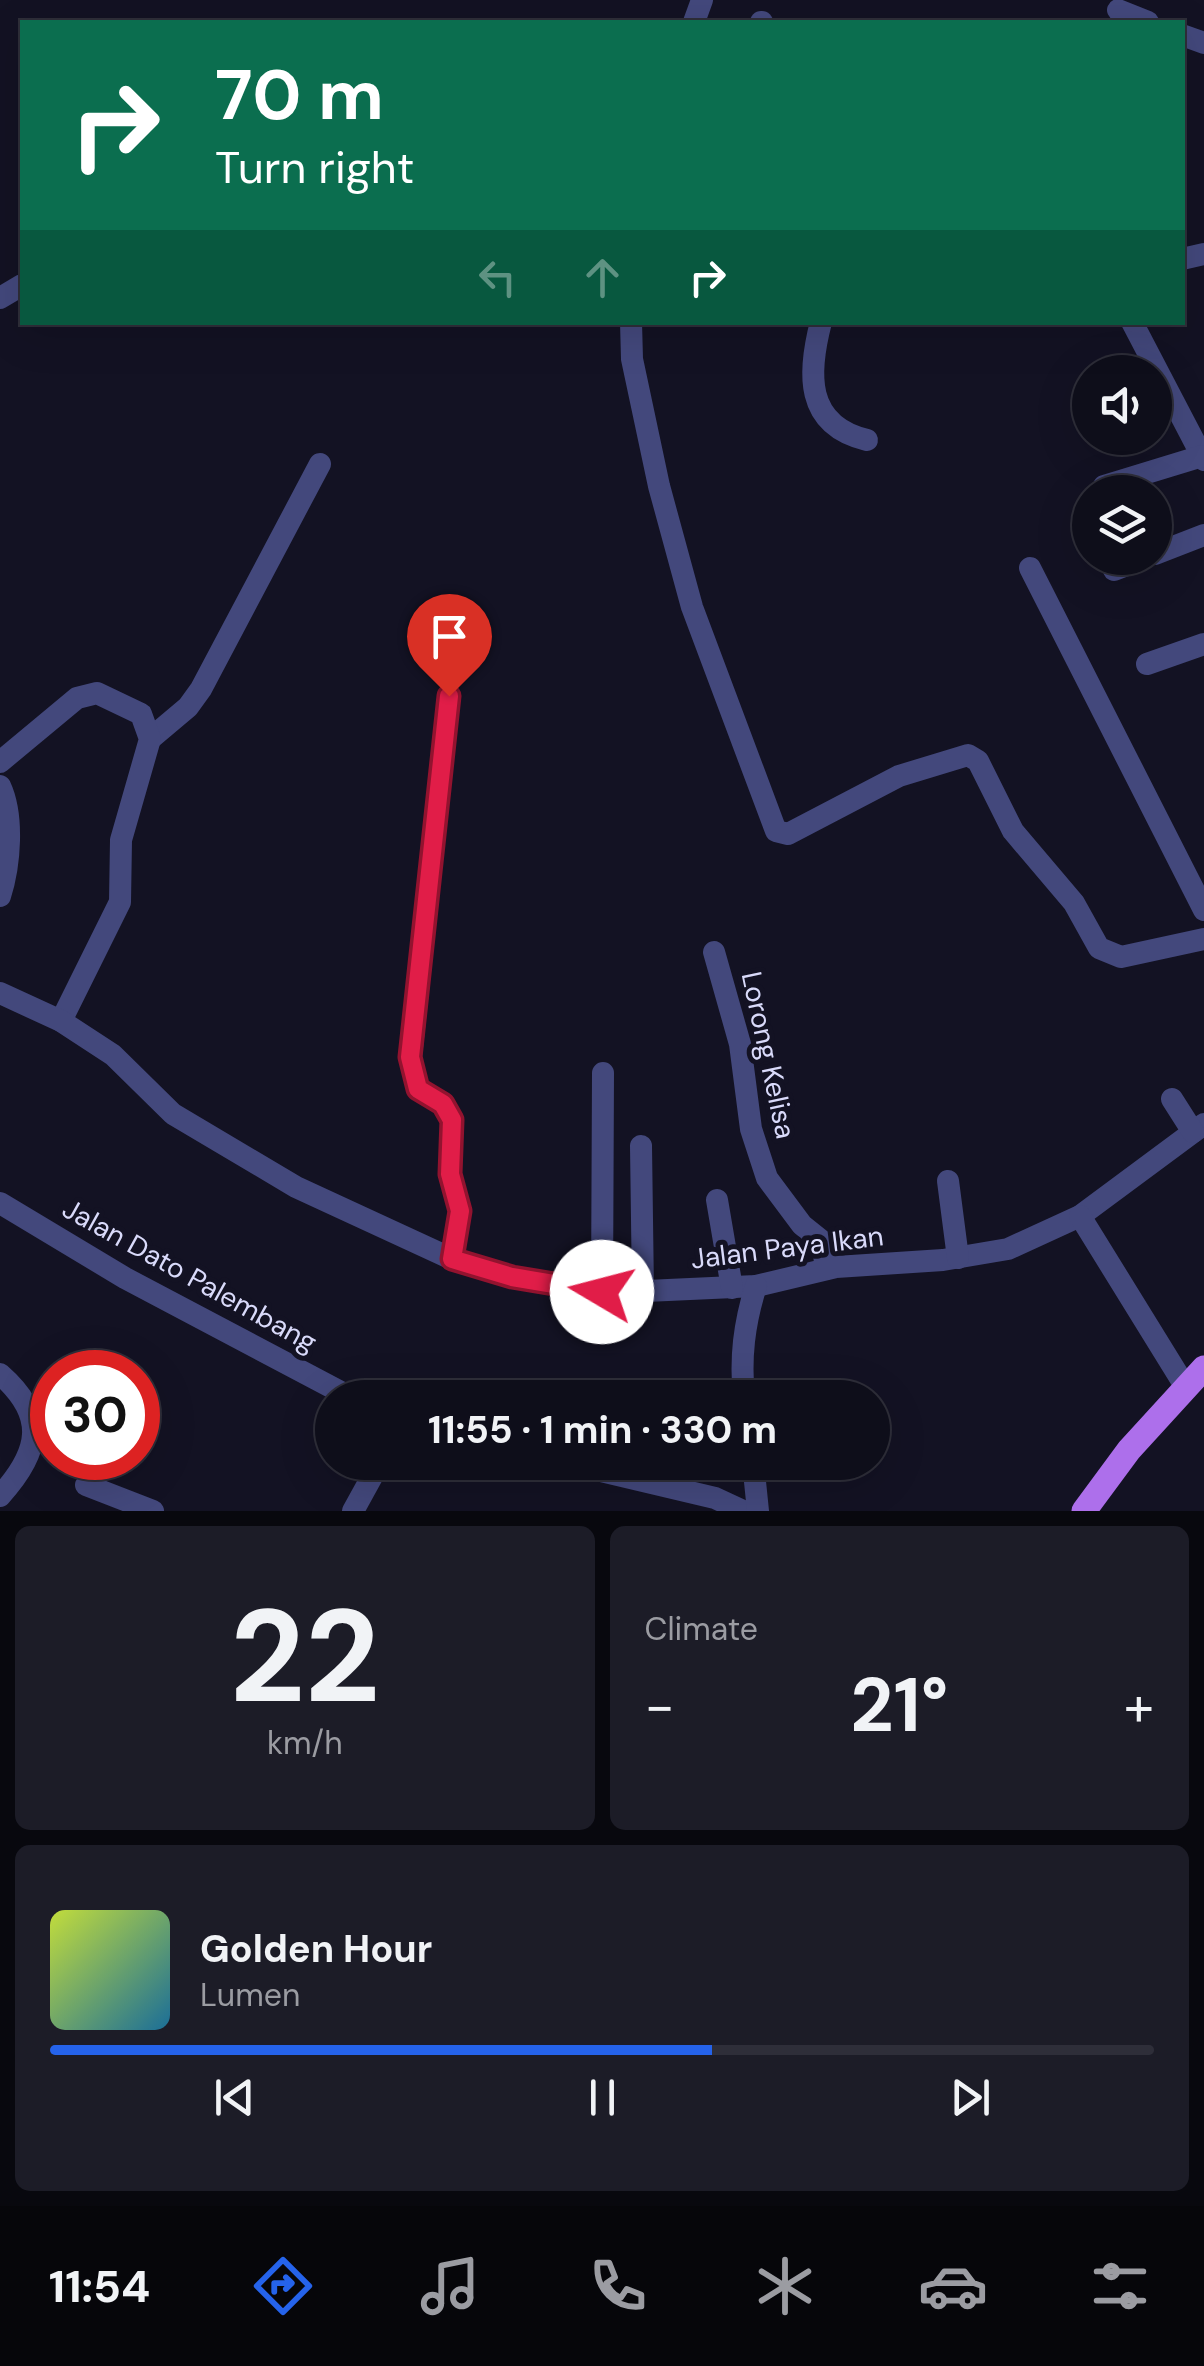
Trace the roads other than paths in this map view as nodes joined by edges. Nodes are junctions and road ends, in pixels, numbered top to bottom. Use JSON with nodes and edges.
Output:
{"nodes":[{"id":1,"x":1118,"y":11,"type":"edge"},
{"id":2,"x":1143,"y":20,"type":"edge"},
{"id":3,"x":631,"y":325,"type":"edge"},
{"id":4,"x":820,"y":325,"type":"edge"},
{"id":5,"x":1134,"y":325,"type":"edge"},
{"id":6,"x":867,"y":440,"type":"dead end"},
{"id":7,"x":1203,"y":458,"type":"edge"},
{"id":8,"x":320,"y":464,"type":"dead end"},
{"id":9,"x":1143,"y":475,"type":"edge"},
{"id":10,"x":1204,"y":535,"type":"edge"},
{"id":11,"x":1172,"y":547,"type":"edge"},
{"id":12,"x":1030,"y":568,"type":"dead end"},
{"id":13,"x":1204,"y":644,"type":"edge"},
{"id":14,"x":1147,"y":664,"type":"dead end"},
{"id":15,"x":449,"y":696,"type":"dead end"},
{"id":16,"x":150,"y":739,"type":"junction"},
{"id":17,"x":0,"y":762,"type":"edge"},
{"id":18,"x":0,"y":786,"type":"edge"},
{"id":19,"x":0,"y":896,"type":"edge"},
{"id":20,"x":1204,"y":910,"type":"edge"},
{"id":21,"x":1204,"y":939,"type":"edge"},
{"id":22,"x":714,"y":952,"type":"dead end"},
{"id":23,"x":0,"y":993,"type":"edge"},
{"id":24,"x":61,"y":1022,"type":"junction"},
{"id":25,"x":603,"y":1073,"type":"dead end"},
{"id":26,"x":1172,"y":1098,"type":"dead end"},
{"id":27,"x":1198,"y":1128,"type":"edge"},
{"id":28,"x":642,"y":1146,"type":"dead end"},
{"id":29,"x":948,"y":1181,"type":"dead end"},
{"id":30,"x":717,"y":1200,"type":"dead end"},
{"id":31,"x":0,"y":1203,"type":"edge"},
{"id":32,"x":1080,"y":1216,"type":"junction"},
{"id":33,"x":958,"y":1258,"type":"junction"},
{"id":34,"x":452,"y":1259,"type":"junction"},
{"id":35,"x":826,"y":1269,"type":"junction"},
{"id":36,"x":756,"y":1286,"type":"junction"},
{"id":37,"x":732,"y":1288,"type":"junction"},
{"id":38,"x":602,"y":1292,"type":"junction"},
{"id":39,"x":642,"y":1292,"type":"junction"},
{"id":40,"x":1204,"y":1368,"type":"edge"},
{"id":41,"x":0,"y":1374,"type":"edge"},
{"id":42,"x":318,"y":1380,"type":"edge"},
{"id":43,"x":742,"y":1380,"type":"edge"},
{"id":44,"x":1185,"y":1386,"type":"junction"},
{"id":45,"x":370,"y":1480,"type":"edge"},
{"id":46,"x":639,"y":1480,"type":"edge"},
{"id":47,"x":755,"y":1480,"type":"edge"},
{"id":48,"x":86,"y":1485,"type":"dead end"},
{"id":49,"x":0,"y":1496,"type":"edge"},
{"id":50,"x":153,"y":1511,"type":"edge"},
{"id":51,"x":353,"y":1511,"type":"edge"},
{"id":52,"x":743,"y":1511,"type":"edge"},
{"id":53,"x":758,"y":1511,"type":"edge"},
{"id":54,"x":1084,"y":1511,"type":"edge"}],
"edges":[{"from":1,"to":2,"type":"street"},
{"from":3,"to":21,"type":"street"},
{"from":4,"to":6,"type":"street"},
{"from":5,"to":7,"type":"street"},
{"from":7,"to":9,"type":"street"},
{"from":8,"to":16,"type":"street"},
{"from":10,"to":11,"type":"street"},
{"from":12,"to":20,"type":"street"},
{"from":13,"to":14,"type":"street"},
{"from":15,"to":34,"type":"street"},
{"from":16,"to":17,"type":"street"},
{"from":16,"to":24,"type":"street"},
{"from":18,"to":19,"type":"street"},
{"from":22,"to":35,"type":"street","name":"Lorong Kelisa"},
{"from":23,"to":24,"type":"street","name":"Jalan Paya Ikan"},
{"from":24,"to":34,"type":"street","name":"Jalan Paya Ikan"},
{"from":25,"to":38,"type":"street"},
{"from":26,"to":27,"type":"street"},
{"from":27,"to":32,"type":"street","name":"Jalan Paya Ikan"},
{"from":28,"to":39,"type":"street"},
{"from":29,"to":33,"type":"street"},
{"from":30,"to":37,"type":"street"},
{"from":31,"to":42,"type":"street","name":"Jalan Dato Palembang"},
{"from":32,"to":33,"type":"street","name":"Jalan Paya Ikan"},
{"from":32,"to":44,"type":"street"},
{"from":33,"to":35,"type":"street","name":"Jalan Paya Ikan"},
{"from":34,"to":38,"type":"street","name":"Jalan Paya Ikan"},
{"from":35,"to":36,"type":"street","name":"Jalan Paya Ikan"},
{"from":36,"to":37,"type":"street","name":"Jalan Paya Ikan"},
{"from":36,"to":43,"type":"street"},
{"from":37,"to":39,"type":"street","name":"Jalan Paya Ikan"},
{"from":38,"to":39,"type":"street","name":"Jalan Paya Ikan"},
{"from":40,"to":44,"type":"main road"},
{"from":41,"to":49,"type":"street"},
{"from":44,"to":54,"type":"main road"},
{"from":45,"to":51,"type":"street"},
{"from":46,"to":52,"type":"street"},
{"from":47,"to":53,"type":"street"},
{"from":48,"to":50,"type":"street"}]}
